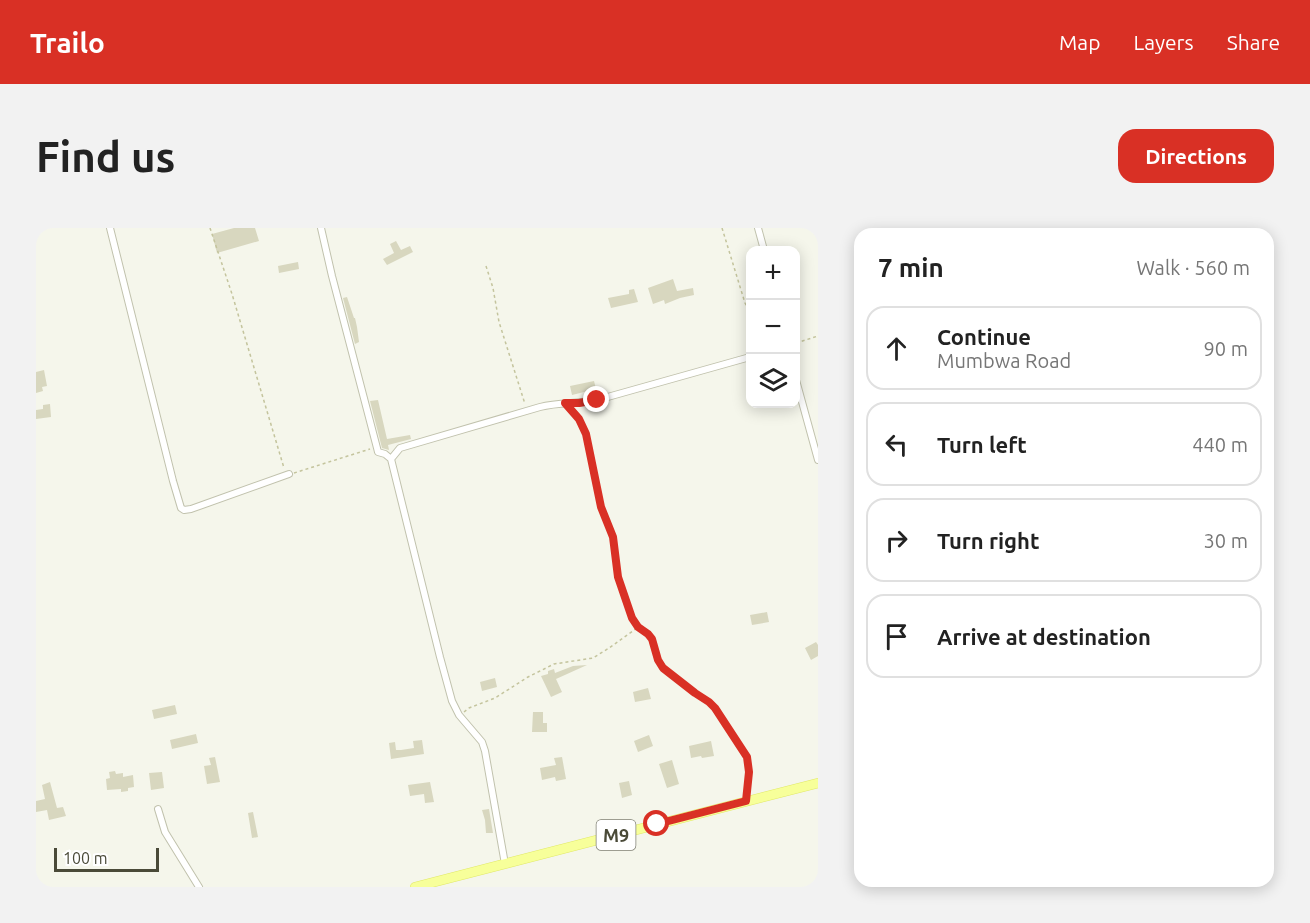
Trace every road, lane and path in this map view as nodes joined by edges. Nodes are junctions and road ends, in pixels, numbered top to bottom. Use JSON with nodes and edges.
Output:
{"nodes":[{"id":1,"x":110,"y":228,"type":"edge"},
{"id":2,"x":210,"y":228,"type":"edge"},
{"id":3,"x":321,"y":228,"type":"edge"},
{"id":4,"x":722,"y":228,"type":"edge"},
{"id":5,"x":758,"y":228,"type":"edge"},
{"id":6,"x":763,"y":246,"type":"edge"},
{"id":7,"x":486,"y":266,"type":"dead end"},
{"id":8,"x":746,"y":305,"type":"edge"},
{"id":9,"x":818,"y":336,"type":"edge"},
{"id":10,"x":800,"y":341,"type":"edge"},
{"id":11,"x":746,"y":358,"type":"edge"},
{"id":12,"x":800,"y":397,"type":"edge"},
{"id":13,"x":565,"y":403,"type":"junction"},
{"id":14,"x":528,"y":411,"type":"junction"},
{"id":15,"x":377,"y":448,"type":"junction"},
{"id":16,"x":391,"y":459,"type":"junction"},
{"id":17,"x":818,"y":460,"type":"edge"},
{"id":18,"x":289,"y":474,"type":"junction"},
{"id":19,"x":638,"y":627,"type":"junction"},
{"id":20,"x":459,"y":715,"type":"junction"},
{"id":21,"x":818,"y":783,"type":"edge"},
{"id":22,"x":746,"y":801,"type":"junction"},
{"id":23,"x":158,"y":809,"type":"dead end"},
{"id":24,"x":504,"y":864,"type":"junction"},
{"id":25,"x":199,"y":887,"type":"edge"},
{"id":26,"x":415,"y":887,"type":"edge"}],
"edges":[{"from":1,"to":18,"type":"street"},
{"from":2,"to":18,"type":"path"},
{"from":3,"to":15,"type":"street"},
{"from":4,"to":8,"type":"path"},
{"from":5,"to":6,"type":"street"},
{"from":7,"to":14,"type":"path"},
{"from":9,"to":10,"type":"path"},
{"from":11,"to":13,"type":"street"},
{"from":12,"to":17,"type":"street"},
{"from":13,"to":14,"type":"street"},
{"from":13,"to":19,"type":"path"},
{"from":14,"to":16,"type":"street"},
{"from":15,"to":16,"type":"street"},
{"from":15,"to":18,"type":"path"},
{"from":16,"to":20,"type":"street"},
{"from":19,"to":20,"type":"path"},
{"from":19,"to":22,"type":"path"},
{"from":20,"to":24,"type":"street"},
{"from":21,"to":22,"type":"main road","number":"M9"},
{"from":22,"to":24,"type":"main road","number":"M9"},
{"from":23,"to":25,"type":"street"},
{"from":24,"to":26,"type":"main road","number":"M9"}]}
